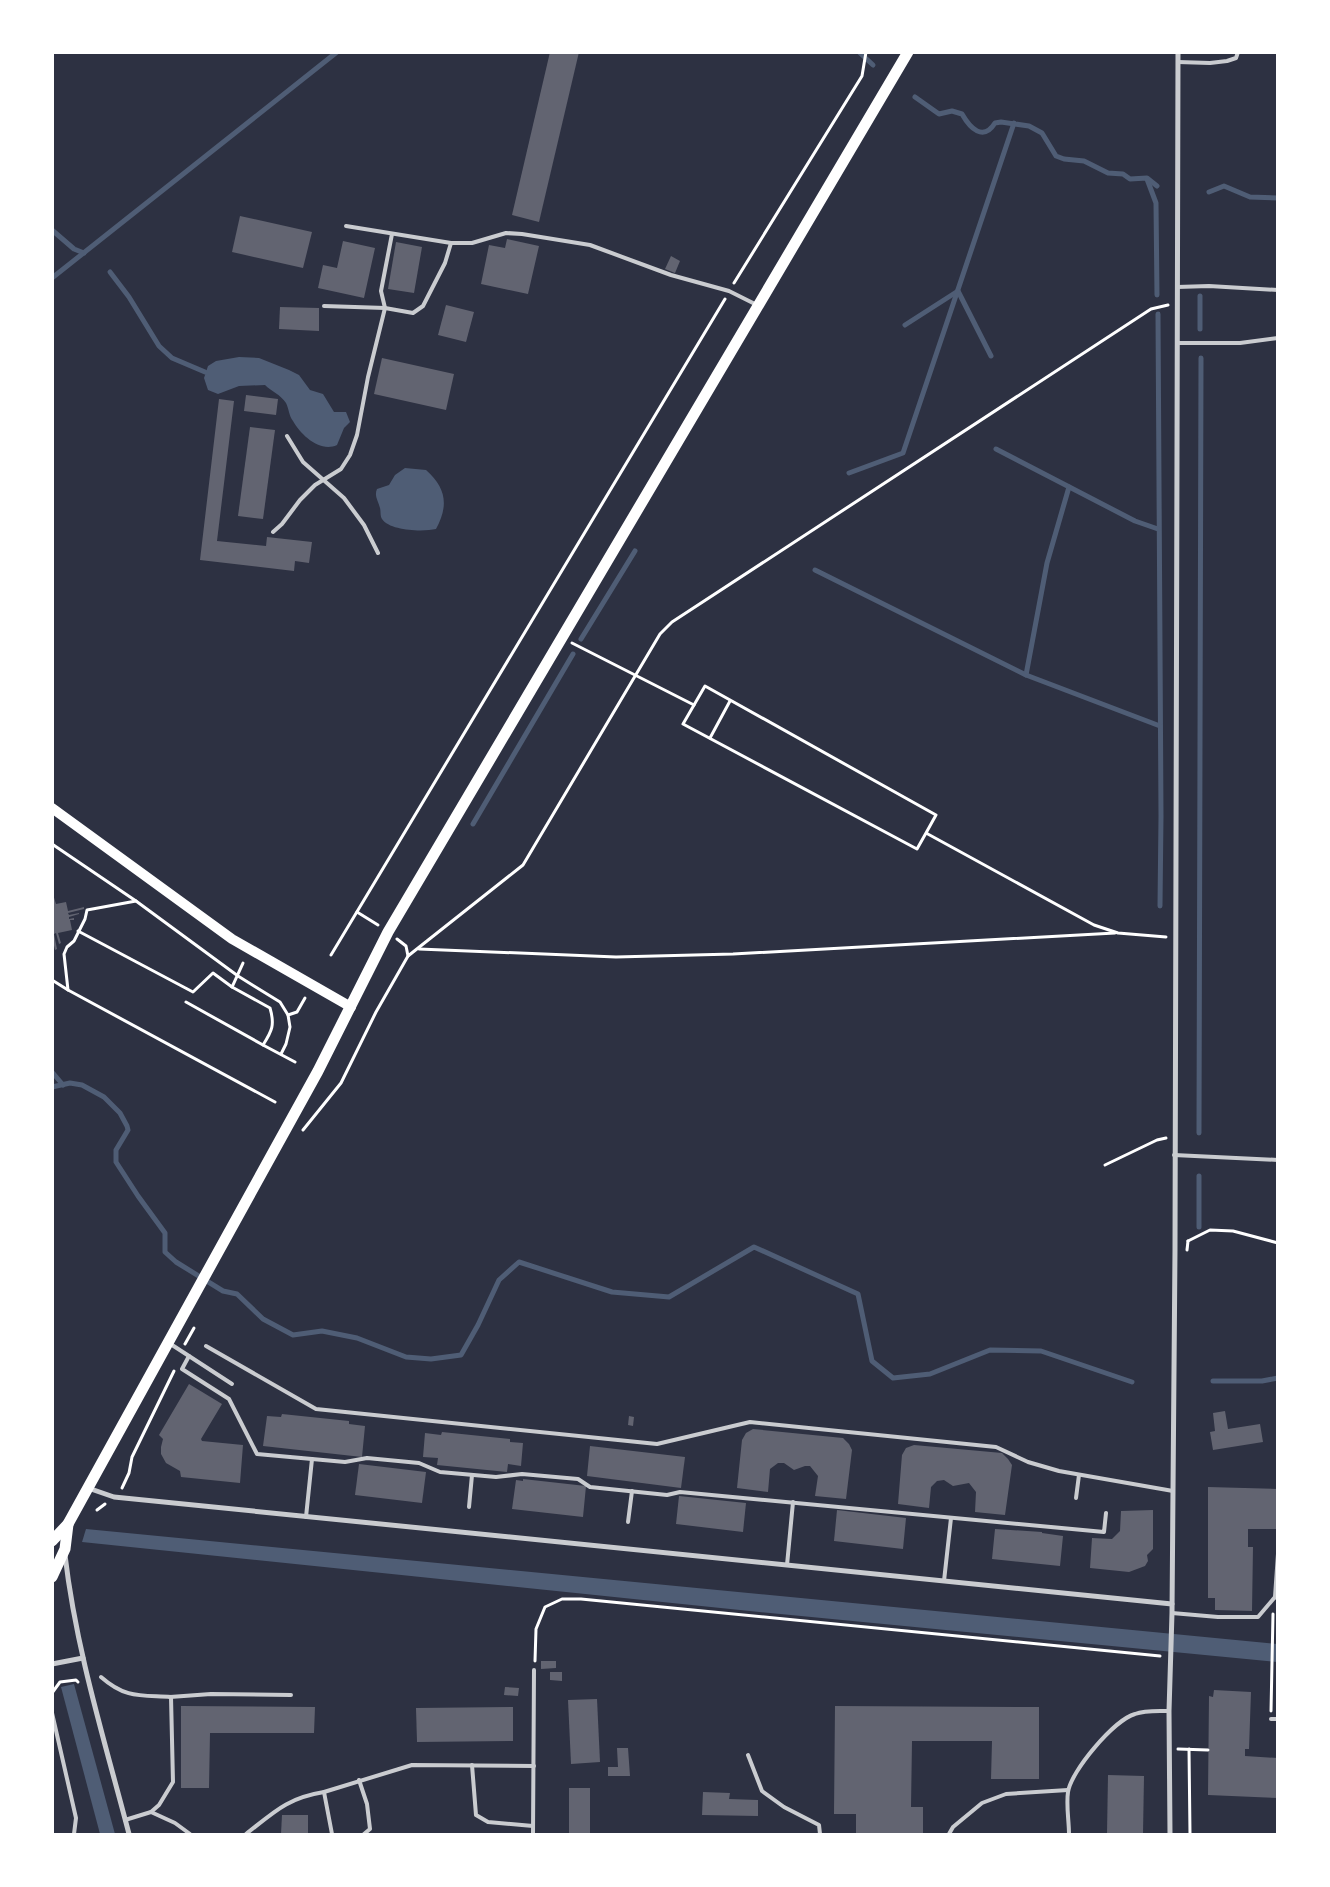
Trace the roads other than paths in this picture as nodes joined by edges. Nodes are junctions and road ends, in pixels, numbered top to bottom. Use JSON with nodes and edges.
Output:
{"nodes":[{"id":1,"x":908,"y":52,"type":"edge"},
{"id":2,"x":1178,"y":52,"type":"edge"},
{"id":3,"x":1238,"y":52,"type":"edge"},
{"id":4,"x":1178,"y":62,"type":"junction"},
{"id":5,"x":346,"y":226,"type":"dead end"},
{"id":6,"x":392,"y":234,"type":"junction"},
{"id":7,"x":451,"y":243,"type":"junction"},
{"id":8,"x":1177,"y":286,"type":"junction"},
{"id":9,"x":1278,"y":290,"type":"edge"},
{"id":10,"x":324,"y":306,"type":"dead end"},
{"id":11,"x":758,"y":306,"type":"junction"},
{"id":12,"x":385,"y":308,"type":"junction"},
{"id":13,"x":1278,"y":338,"type":"edge"},
{"id":14,"x":1178,"y":343,"type":"junction"},
{"id":15,"x":287,"y":436,"type":"dead end"},
{"id":16,"x":322,"y":480,"type":"junction"},
{"id":17,"x":273,"y":532,"type":"dead end"},
{"id":18,"x":378,"y":553,"type":"dead end"},
{"id":19,"x":52,"y":808,"type":"edge"},
{"id":20,"x":351,"y":1007,"type":"junction"},
{"id":21,"x":1174,"y":1154,"type":"junction"},
{"id":22,"x":1278,"y":1160,"type":"edge"},
{"id":23,"x":169,"y":1343,"type":"junction"},
{"id":24,"x":206,"y":1346,"type":"dead end"},
{"id":25,"x":189,"y":1356,"type":"junction"},
{"id":26,"x":232,"y":1384,"type":"dead end"},
{"id":27,"x":312,"y":1459,"type":"junction"},
{"id":28,"x":472,"y":1475,"type":"junction"},
{"id":29,"x":1079,"y":1475,"type":"junction"},
{"id":30,"x":88,"y":1488,"type":"junction"},
{"id":31,"x":632,"y":1491,"type":"junction"},
{"id":32,"x":1173,"y":1491,"type":"junction"},
{"id":33,"x":1076,"y":1498,"type":"dead end"},
{"id":34,"x":793,"y":1502,"type":"junction"},
{"id":35,"x":469,"y":1507,"type":"dead end"},
{"id":36,"x":1106,"y":1513,"type":"dead end"},
{"id":37,"x":306,"y":1516,"type":"junction"},
{"id":38,"x":950,"y":1518,"type":"junction"},
{"id":39,"x":628,"y":1522,"type":"dead end"},
{"id":40,"x":68,"y":1524,"type":"junction"},
{"id":41,"x":52,"y":1541,"type":"edge"},
{"id":42,"x":65,"y":1549,"type":"junction"},
{"id":43,"x":1278,"y":1554,"type":"edge"},
{"id":44,"x":787,"y":1565,"type":"junction"},
{"id":45,"x":52,"y":1577,"type":"edge"},
{"id":46,"x":944,"y":1581,"type":"junction"},
{"id":47,"x":1276,"y":1597,"type":"edge"},
{"id":48,"x":1172,"y":1604,"type":"junction"},
{"id":49,"x":1172,"y":1613,"type":"junction"},
{"id":50,"x":83,"y":1658,"type":"junction"},
{"id":51,"x":52,"y":1664,"type":"edge"},
{"id":52,"x":534,"y":1670,"type":"road end"},
{"id":53,"x":101,"y":1677,"type":"dead end"},
{"id":54,"x":290,"y":1695,"type":"dead end"},
{"id":55,"x":170,"y":1697,"type":"junction"},
{"id":56,"x":1169,"y":1711,"type":"junction"},
{"id":57,"x":52,"y":1713,"type":"edge"},
{"id":58,"x":1271,"y":1719,"type":"road end"},
{"id":59,"x":1278,"y":1719,"type":"edge"},
{"id":60,"x":748,"y":1755,"type":"dead end"},
{"id":61,"x":472,"y":1765,"type":"junction"},
{"id":62,"x":534,"y":1766,"type":"junction"},
{"id":63,"x":359,"y":1780,"type":"junction"},
{"id":64,"x":1068,"y":1790,"type":"junction"},
{"id":65,"x":324,"y":1792,"type":"junction"},
{"id":66,"x":151,"y":1812,"type":"junction"},
{"id":67,"x":125,"y":1820,"type":"junction"},
{"id":68,"x":533,"y":1826,"type":"junction"},
{"id":69,"x":74,"y":1834,"type":"edge"},
{"id":70,"x":129,"y":1834,"type":"edge"},
{"id":71,"x":190,"y":1834,"type":"edge"},
{"id":72,"x":246,"y":1834,"type":"edge"},
{"id":73,"x":332,"y":1834,"type":"edge"},
{"id":74,"x":364,"y":1834,"type":"edge"},
{"id":75,"x":533,"y":1834,"type":"edge"},
{"id":76,"x":820,"y":1834,"type":"edge"},
{"id":77,"x":949,"y":1834,"type":"edge"},
{"id":78,"x":1069,"y":1834,"type":"edge"},
{"id":79,"x":1170,"y":1834,"type":"edge"}],
"edges":[{"from":1,"to":11,"type":"main road"},
{"from":2,"to":4,"type":"street"},
{"from":3,"to":4,"type":"lane"},
{"from":4,"to":8,"type":"street"},
{"from":5,"to":6,"type":"lane"},
{"from":6,"to":7,"type":"lane"},
{"from":6,"to":12,"type":"lane"},
{"from":7,"to":11,"type":"lane"},
{"from":7,"to":12,"type":"lane"},
{"from":8,"to":9,"type":"lane"},
{"from":8,"to":14,"type":"street"},
{"from":10,"to":12,"type":"lane"},
{"from":11,"to":20,"type":"main road"},
{"from":12,"to":16,"type":"lane"},
{"from":13,"to":14,"type":"lane"},
{"from":14,"to":21,"type":"street"},
{"from":15,"to":16,"type":"lane"},
{"from":16,"to":17,"type":"lane"},
{"from":16,"to":18,"type":"lane"},
{"from":19,"to":20,"type":"main road"},
{"from":20,"to":23,"type":"main road"},
{"from":21,"to":22,"type":"lane"},
{"from":21,"to":32,"type":"street"},
{"from":23,"to":25,"type":"lane"},
{"from":23,"to":30,"type":"main road"},
{"from":24,"to":29,"type":"lane"},
{"from":25,"to":26,"type":"lane"},
{"from":25,"to":27,"type":"lane"},
{"from":27,"to":28,"type":"lane"},
{"from":27,"to":37,"type":"lane"},
{"from":28,"to":31,"type":"lane"},
{"from":28,"to":35,"type":"lane"},
{"from":29,"to":32,"type":"lane"},
{"from":29,"to":33,"type":"lane"},
{"from":30,"to":37,"type":"street"},
{"from":30,"to":40,"type":"main road"},
{"from":31,"to":34,"type":"lane"},
{"from":31,"to":39,"type":"lane"},
{"from":32,"to":48,"type":"street"},
{"from":34,"to":38,"type":"lane"},
{"from":34,"to":44,"type":"lane"},
{"from":36,"to":38,"type":"lane"},
{"from":37,"to":44,"type":"street"},
{"from":38,"to":46,"type":"lane"},
{"from":40,"to":41,"type":"main road"},
{"from":40,"to":42,"type":"main road"},
{"from":42,"to":45,"type":"main road"},
{"from":42,"to":50,"type":"street"},
{"from":43,"to":47,"type":"lane"},
{"from":44,"to":46,"type":"street"},
{"from":46,"to":48,"type":"street"},
{"from":47,"to":49,"type":"lane"},
{"from":48,"to":49,"type":"street"},
{"from":49,"to":56,"type":"street"},
{"from":50,"to":51,"type":"street"},
{"from":50,"to":67,"type":"street"},
{"from":52,"to":62,"type":"lane"},
{"from":53,"to":55,"type":"lane"},
{"from":54,"to":55,"type":"lane"},
{"from":55,"to":66,"type":"lane"},
{"from":56,"to":64,"type":"lane"},
{"from":56,"to":79,"type":"street"},
{"from":57,"to":69,"type":"lane"},
{"from":58,"to":59,"type":"lane"},
{"from":60,"to":76,"type":"lane"},
{"from":61,"to":62,"type":"lane"},
{"from":61,"to":63,"type":"lane"},
{"from":61,"to":68,"type":"lane"},
{"from":62,"to":68,"type":"lane"},
{"from":63,"to":65,"type":"lane"},
{"from":63,"to":74,"type":"lane"},
{"from":64,"to":77,"type":"lane"},
{"from":64,"to":78,"type":"lane"},
{"from":65,"to":72,"type":"lane"},
{"from":65,"to":73,"type":"lane"},
{"from":66,"to":67,"type":"lane"},
{"from":66,"to":71,"type":"lane"},
{"from":67,"to":70,"type":"street"},
{"from":68,"to":75,"type":"lane"}]}
